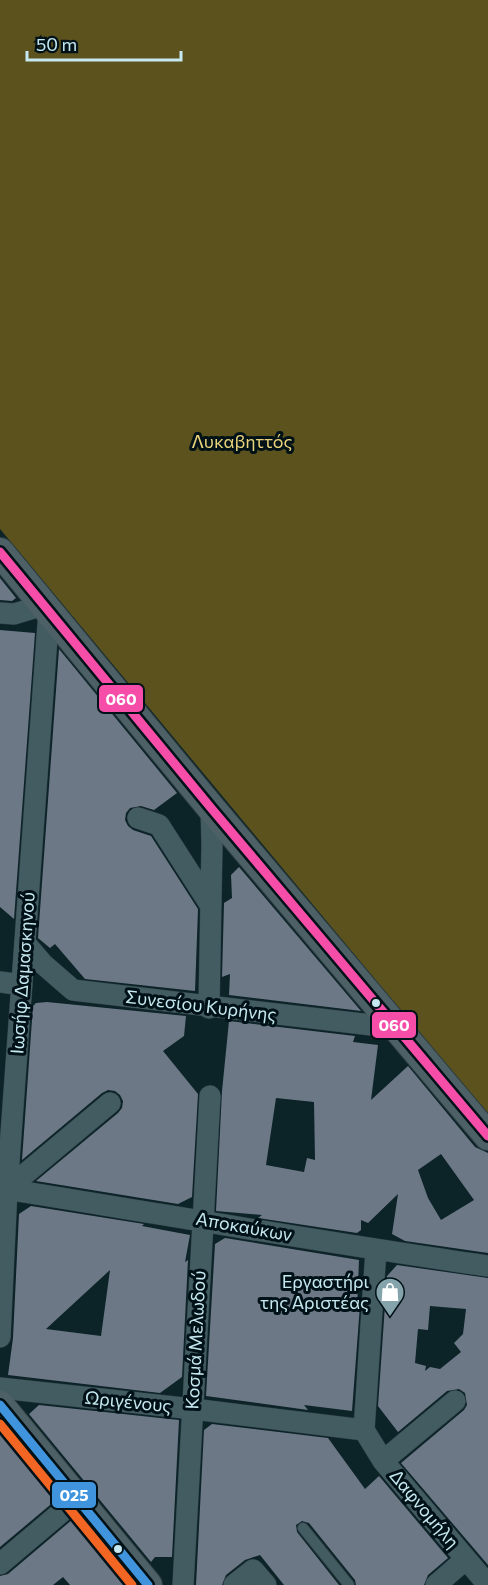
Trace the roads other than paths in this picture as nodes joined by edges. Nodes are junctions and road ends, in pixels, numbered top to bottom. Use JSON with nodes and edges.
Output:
{"nodes":[{"id":1,"x":0,"y":552,"type":"edge"},
{"id":2,"x":46,"y":607,"type":"junction"},
{"id":3,"x":0,"y":613,"type":"edge"},
{"id":4,"x":211,"y":808,"type":"junction"},
{"id":5,"x":138,"y":818,"type":"dead end"},
{"id":6,"x":211,"y":906,"type":"junction"},
{"id":7,"x":25,"y":943,"type":"junction"},
{"id":8,"x":0,"y":982,"type":"edge"},
{"id":9,"x":22,"y":986,"type":"junction"},
{"id":10,"x":209,"y":1008,"type":"junction"},
{"id":11,"x":397,"y":1028,"type":"junction"},
{"id":12,"x":210,"y":1095,"type":"dead end"},
{"id":13,"x":110,"y":1103,"type":"dead end"},
{"id":14,"x":488,"y":1136,"type":"edge"},
{"id":15,"x":4,"y":1189,"type":"edge"},
{"id":16,"x":202,"y":1220,"type":"junction"},
{"id":17,"x":376,"y":1250,"type":"junction"},
{"id":18,"x":488,"y":1266,"type":"edge"},
{"id":19,"x":0,"y":1336,"type":"edge"},
{"id":20,"x":0,"y":1388,"type":"edge"},
{"id":21,"x":456,"y":1401,"type":"dead end"},
{"id":22,"x":0,"y":1405,"type":"edge"},
{"id":23,"x":193,"y":1409,"type":"junction"},
{"id":24,"x":364,"y":1430,"type":"junction"},
{"id":25,"x":383,"y":1461,"type":"junction"},
{"id":26,"x":78,"y":1499,"type":"junction"},
{"id":27,"x":303,"y":1528,"type":"dead end"},
{"id":28,"x":466,"y":1559,"type":"junction"},
{"id":29,"x":0,"y":1564,"type":"edge"},
{"id":30,"x":260,"y":1578,"type":"edge"},
{"id":31,"x":148,"y":1585,"type":"edge"},
{"id":32,"x":183,"y":1585,"type":"edge"},
{"id":33,"x":234,"y":1585,"type":"edge"},
{"id":34,"x":349,"y":1585,"type":"edge"},
{"id":35,"x":435,"y":1585,"type":"edge"},
{"id":36,"x":488,"y":1585,"type":"edge"}],
"edges":[{"from":1,"to":2,"type":"street"},
{"from":2,"to":3,"type":"street"},
{"from":2,"to":4,"type":"street"},
{"from":2,"to":7,"type":"street","name":"Ιωσήφ Δαμασκηνού"},
{"from":4,"to":6,"type":"street"},
{"from":4,"to":11,"type":"street"},
{"from":5,"to":6,"type":"street"},
{"from":6,"to":10,"type":"street"},
{"from":7,"to":9,"type":"street","name":"Ιωσήφ Δαμασκηνού"},
{"from":7,"to":10,"type":"street","name":"Συνεσίου Κυρήνης"},
{"from":8,"to":9,"type":"street"},
{"from":9,"to":15,"type":"street","name":"Ιωσήφ Δαμασκηνού"},
{"from":10,"to":11,"type":"street","name":"Συνεσίου Κυρήνης"},
{"from":11,"to":14,"type":"street"},
{"from":12,"to":16,"type":"street","name":"Κοσμά Μελωδού"},
{"from":13,"to":15,"type":"street"},
{"from":15,"to":16,"type":"street","name":"Αποκαύκων"},
{"from":15,"to":19,"type":"street","name":"Ιωσήφ Δαμασκηνού"},
{"from":16,"to":17,"type":"street","name":"Αποκαύκων"},
{"from":16,"to":23,"type":"street","name":"Κοσμά Μελωδού"},
{"from":17,"to":18,"type":"street","name":"Αποκαύκων"},
{"from":17,"to":24,"type":"street"},
{"from":20,"to":23,"type":"street","name":"Ωριγένους"},
{"from":21,"to":25,"type":"street"},
{"from":22,"to":26,"type":"street"},
{"from":23,"to":24,"type":"street","name":"Ωριγένους"},
{"from":23,"to":32,"type":"street","name":"Κοσμά Μελωδού"},
{"from":24,"to":25,"type":"street","name":"Δαφνομήλη"},
{"from":25,"to":28,"type":"street","name":"Δαφνομήλη"},
{"from":26,"to":29,"type":"street"},
{"from":26,"to":31,"type":"street"},
{"from":27,"to":34,"type":"lane"},
{"from":28,"to":35,"type":"street"},
{"from":28,"to":36,"type":"street","name":"Δαφνομήλη"},
{"from":30,"to":33,"type":"street"}]}
